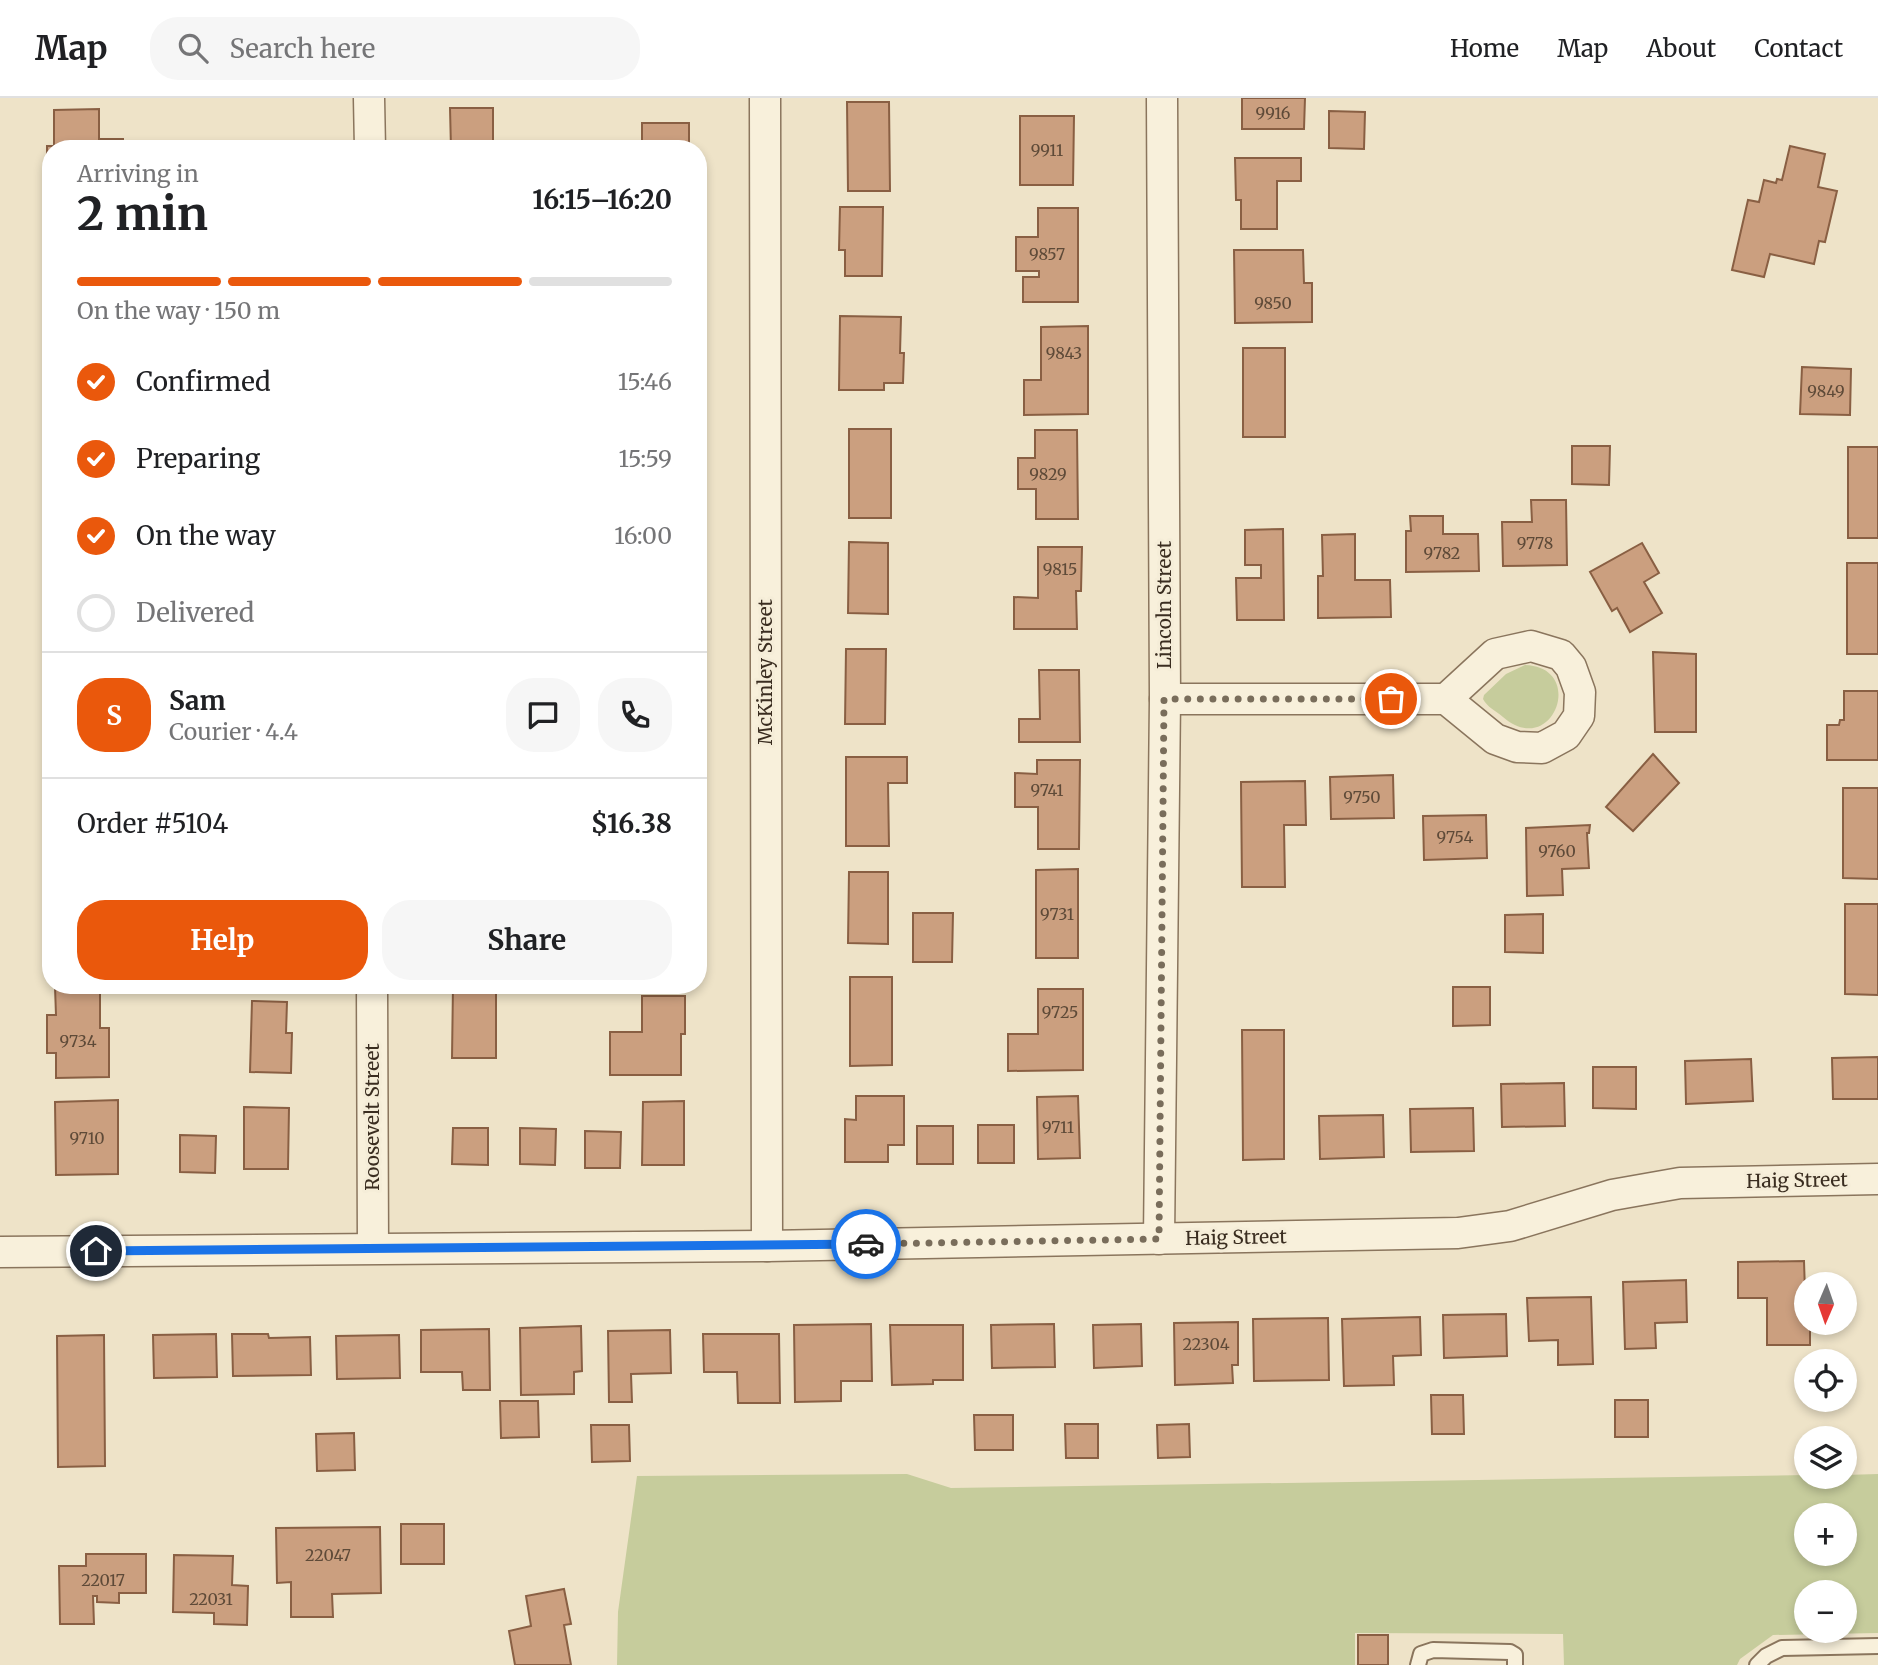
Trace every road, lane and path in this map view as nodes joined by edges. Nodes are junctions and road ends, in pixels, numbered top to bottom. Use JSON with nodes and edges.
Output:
{"nodes":[{"id":1,"x":369,"y":98,"type":"edge"},
{"id":2,"x":765,"y":98,"type":"edge"},
{"id":3,"x":1162,"y":98,"type":"edge"},
{"id":4,"x":370,"y":140,"type":"edge"},
{"id":5,"x":1164,"y":699,"type":"junction"},
{"id":6,"x":1446,"y":699,"type":"dead end"},
{"id":7,"x":372,"y":994,"type":"edge"},
{"id":8,"x":1878,"y":1179,"type":"edge"},
{"id":9,"x":1159,"y":1239,"type":"junction"},
{"id":10,"x":766,"y":1246,"type":"junction"},
{"id":11,"x":373,"y":1248,"type":"junction"},
{"id":12,"x":0,"y":1252,"type":"edge"},
{"id":13,"x":1878,"y":1646,"type":"edge"},
{"id":14,"x":1418,"y":1665,"type":"edge"},
{"id":15,"x":1515,"y":1665,"type":"edge"},
{"id":16,"x":1758,"y":1665,"type":"edge"}],
"edges":[{"from":1,"to":4,"type":"street"},
{"from":2,"to":10,"type":"street","name":"McKinley Street"},
{"from":3,"to":5,"type":"street","name":"Lincoln Street"},
{"from":5,"to":6,"type":"street"},
{"from":5,"to":9,"type":"street","name":"Lincoln Street"},
{"from":7,"to":11,"type":"street","name":"Roosevelt Street"},
{"from":8,"to":9,"type":"street","name":"Haig Street"},
{"from":9,"to":10,"type":"street","name":"Haig Street"},
{"from":10,"to":11,"type":"street","name":"Haig Street"},
{"from":11,"to":12,"type":"street","name":"Haig Street"},
{"from":13,"to":16,"type":"lane"},
{"from":14,"to":15,"type":"lane"}]}
